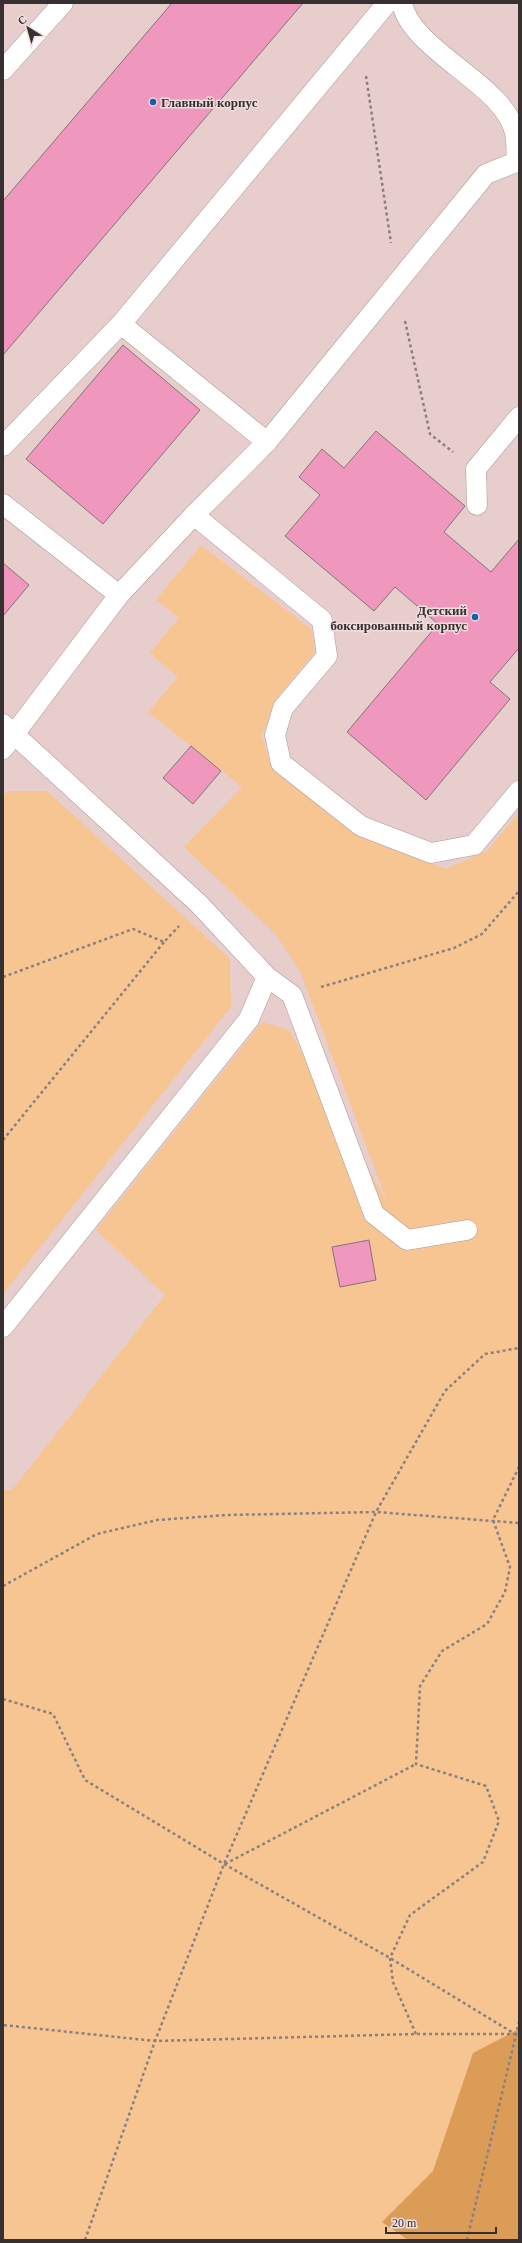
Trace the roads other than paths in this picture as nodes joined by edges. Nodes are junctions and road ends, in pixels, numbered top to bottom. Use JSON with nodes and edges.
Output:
{"nodes":[{"id":1,"x":63,"y":3,"type":"edge"},
{"id":2,"x":387,"y":3,"type":"edge"},
{"id":3,"x":402,"y":3,"type":"edge"},
{"id":4,"x":3,"y":70,"type":"edge"},
{"id":5,"x":518,"y":161,"type":"edge"},
{"id":6,"x":121,"y":324,"type":"junction"},
{"id":7,"x":519,"y":417,"type":"edge"},
{"id":8,"x":267,"y":442,"type":"junction"},
{"id":9,"x":3,"y":446,"type":"edge"},
{"id":10,"x":3,"y":504,"type":"edge"},
{"id":11,"x":477,"y":505,"type":"dead end"},
{"id":12,"x":194,"y":515,"type":"junction"},
{"id":13,"x":119,"y":595,"type":"junction"},
{"id":14,"x":9,"y":729,"type":"edge"},
{"id":15,"x":3,"y":749,"type":"edge"},
{"id":16,"x":519,"y":791,"type":"edge"},
{"id":17,"x":267,"y":977,"type":"junction"},
{"id":18,"x":467,"y":1230,"type":"dead end"},
{"id":19,"x":3,"y":1327,"type":"edge"}],
"edges":[{"from":1,"to":4,"type":"lane"},
{"from":2,"to":6,"type":"lane"},
{"from":3,"to":5,"type":"lane"},
{"from":5,"to":8,"type":"lane"},
{"from":6,"to":8,"type":"lane"},
{"from":6,"to":9,"type":"lane"},
{"from":7,"to":11,"type":"lane"},
{"from":8,"to":12,"type":"lane"},
{"from":10,"to":13,"type":"lane"},
{"from":12,"to":13,"type":"lane"},
{"from":12,"to":16,"type":"lane"},
{"from":13,"to":14,"type":"lane"},
{"from":14,"to":15,"type":"lane"},
{"from":14,"to":17,"type":"lane"},
{"from":17,"to":18,"type":"lane"},
{"from":17,"to":19,"type":"lane"}]}
